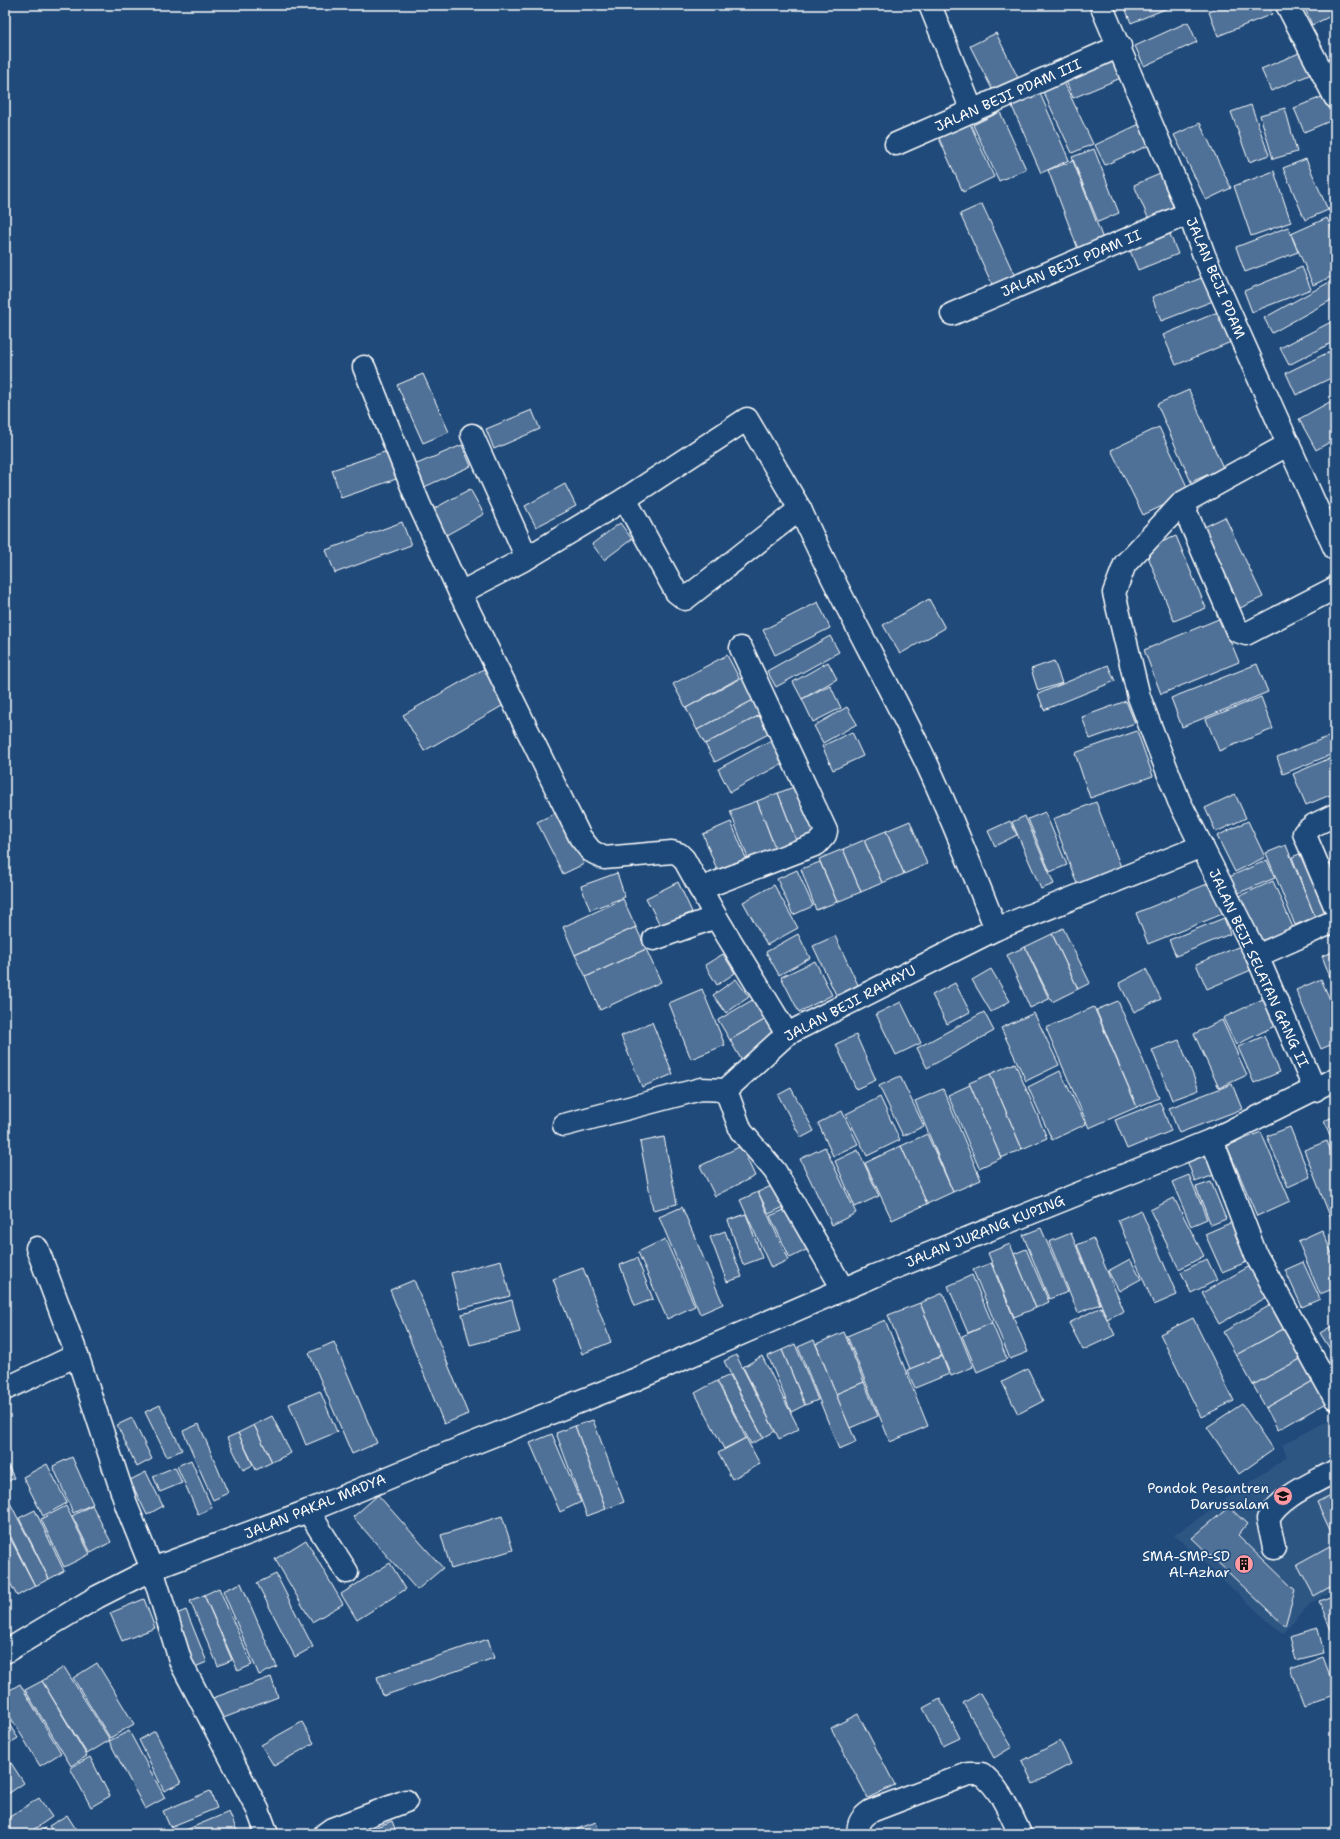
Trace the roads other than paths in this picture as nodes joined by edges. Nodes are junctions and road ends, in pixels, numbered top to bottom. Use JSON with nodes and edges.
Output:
{"nodes":[{"id":1,"x":930,"y":5,"type":"edge"},
{"id":2,"x":1101,"y":5,"type":"edge"},
{"id":3,"x":1286,"y":5,"type":"edge"},
{"id":4,"x":1120,"y":46,"type":"junction"},
{"id":5,"x":1335,"y":97,"type":"edge"},
{"id":6,"x":972,"y":111,"type":"junction"},
{"id":7,"x":896,"y":144,"type":"dead end"},
{"id":8,"x":1189,"y":213,"type":"junction"},
{"id":9,"x":952,"y":314,"type":"dead end"},
{"id":10,"x":364,"y":367,"type":"dead end"},
{"id":11,"x":472,"y":435,"type":"dead end"},
{"id":12,"x":1289,"y":444,"type":"junction"},
{"id":13,"x":624,"y":499,"type":"junction"},
{"id":14,"x":1182,"y":503,"type":"junction"},
{"id":15,"x":800,"y":509,"type":"junction"},
{"id":16,"x":1335,"y":549,"type":"edge"},
{"id":17,"x":527,"y":558,"type":"junction"},
{"id":18,"x":1335,"y":588,"type":"edge"},
{"id":19,"x":460,"y":594,"type":"junction"},
{"id":20,"x":741,"y":648,"type":"dead end"},
{"id":21,"x":1335,"y":815,"type":"edge"},
{"id":22,"x":1202,"y":846,"type":"junction"},
{"id":23,"x":700,"y":889,"type":"junction"},
{"id":24,"x":1335,"y":906,"type":"edge"},
{"id":25,"x":716,"y":917,"type":"junction"},
{"id":26,"x":1335,"y":921,"type":"edge"},
{"id":27,"x":996,"y":929,"type":"junction"},
{"id":28,"x":654,"y":939,"type":"dead end"},
{"id":29,"x":1257,"y":956,"type":"junction"},
{"id":30,"x":787,"y":1034,"type":"junction"},
{"id":31,"x":1335,"y":1079,"type":"edge"},
{"id":32,"x":726,"y":1090,"type":"junction"},
{"id":33,"x":1315,"y":1090,"type":"junction"},
{"id":34,"x":564,"y":1125,"type":"dead end"},
{"id":35,"x":1212,"y":1140,"type":"junction"},
{"id":36,"x":37,"y":1248,"type":"dead end"},
{"id":37,"x":843,"y":1289,"type":"junction"},
{"id":38,"x":76,"y":1355,"type":"junction"},
{"id":39,"x":634,"y":1380,"type":"joint"},
{"id":40,"x":5,"y":1389,"type":"edge"},
{"id":41,"x":1335,"y":1398,"type":"edge"},
{"id":42,"x":1335,"y":1470,"type":"edge"},
{"id":43,"x":308,"y":1511,"type":"junction"},
{"id":44,"x":1274,"y":1548,"type":"dead end"},
{"id":45,"x":152,"y":1569,"type":"junction"},
{"id":46,"x":347,"y":1572,"type":"dead end"},
{"id":47,"x":5,"y":1652,"type":"edge"},
{"id":48,"x":406,"y":1801,"type":"dead end"},
{"id":49,"x":267,"y":1834,"type":"edge"},
{"id":50,"x":324,"y":1834,"type":"edge"},
{"id":51,"x":859,"y":1834,"type":"edge"},
{"id":52,"x":1020,"y":1834,"type":"edge"}],
"edges":[{"from":1,"to":6,"type":"street"},
{"from":2,"to":4,"type":"street","name":"JALAN BEJI PDAM"},
{"from":3,"to":5,"type":"street"},
{"from":4,"to":6,"type":"street","name":"JALAN BEJI PDAM III"},
{"from":4,"to":8,"type":"street","name":"JALAN BEJI PDAM"},
{"from":6,"to":7,"type":"street","name":"JALAN BEJI PDAM III"},
{"from":8,"to":9,"type":"street","name":"JALAN BEJI PDAM II"},
{"from":8,"to":12,"type":"street","name":"JALAN BEJI PDAM"},
{"from":10,"to":19,"type":"street"},
{"from":11,"to":17,"type":"street"},
{"from":12,"to":14,"type":"street","name":"JALAN BEJI SELATAN GANG II"},
{"from":12,"to":16,"type":"street","name":"JALAN BEJI PDAM"},
{"from":13,"to":15,"type":"street"},
{"from":13,"to":15,"type":"street"},
{"from":13,"to":17,"type":"street"},
{"from":14,"to":18,"type":"street"},
{"from":14,"to":22,"type":"street","name":"JALAN BEJI SELATAN GANG II"},
{"from":15,"to":27,"type":"street"},
{"from":17,"to":19,"type":"street"},
{"from":19,"to":23,"type":"street"},
{"from":20,"to":23,"type":"street"},
{"from":21,"to":24,"type":"street"},
{"from":22,"to":27,"type":"street","name":"JALAN BEJI RAHAYU"},
{"from":22,"to":29,"type":"street","name":"JALAN BEJI SELATAN GANG II"},
{"from":23,"to":25,"type":"street"},
{"from":25,"to":28,"type":"street"},
{"from":25,"to":30,"type":"street"},
{"from":26,"to":29,"type":"street"},
{"from":27,"to":30,"type":"street","name":"JALAN BEJI RAHAYU"},
{"from":29,"to":33,"type":"street","name":"JALAN BEJI SELATAN GANG II"},
{"from":30,"to":32,"type":"street","name":"JALAN BEJI RAHAYU"},
{"from":31,"to":33,"type":"street","name":"JALAN JURANG KUPING"},
{"from":32,"to":34,"type":"street"},
{"from":32,"to":37,"type":"street"},
{"from":33,"to":35,"type":"street","name":"JALAN JURANG KUPING"},
{"from":35,"to":37,"type":"street","name":"JALAN JURANG KUPING"},
{"from":35,"to":41,"type":"street"},
{"from":36,"to":38,"type":"street"},
{"from":37,"to":39,"type":"street","name":"JALAN JURANG KUPING"},
{"from":38,"to":40,"type":"street"},
{"from":38,"to":45,"type":"street"},
{"from":39,"to":43,"type":"street","name":"JALAN PAKAL MADYA"},
{"from":42,"to":44,"type":"street"},
{"from":43,"to":45,"type":"street","name":"JALAN PAKAL MADYA"},
{"from":43,"to":46,"type":"street"},
{"from":45,"to":47,"type":"street","name":"JALAN PAKAL MADYA"},
{"from":45,"to":49,"type":"street"},
{"from":48,"to":50,"type":"street"},
{"from":51,"to":52,"type":"street"}]}
